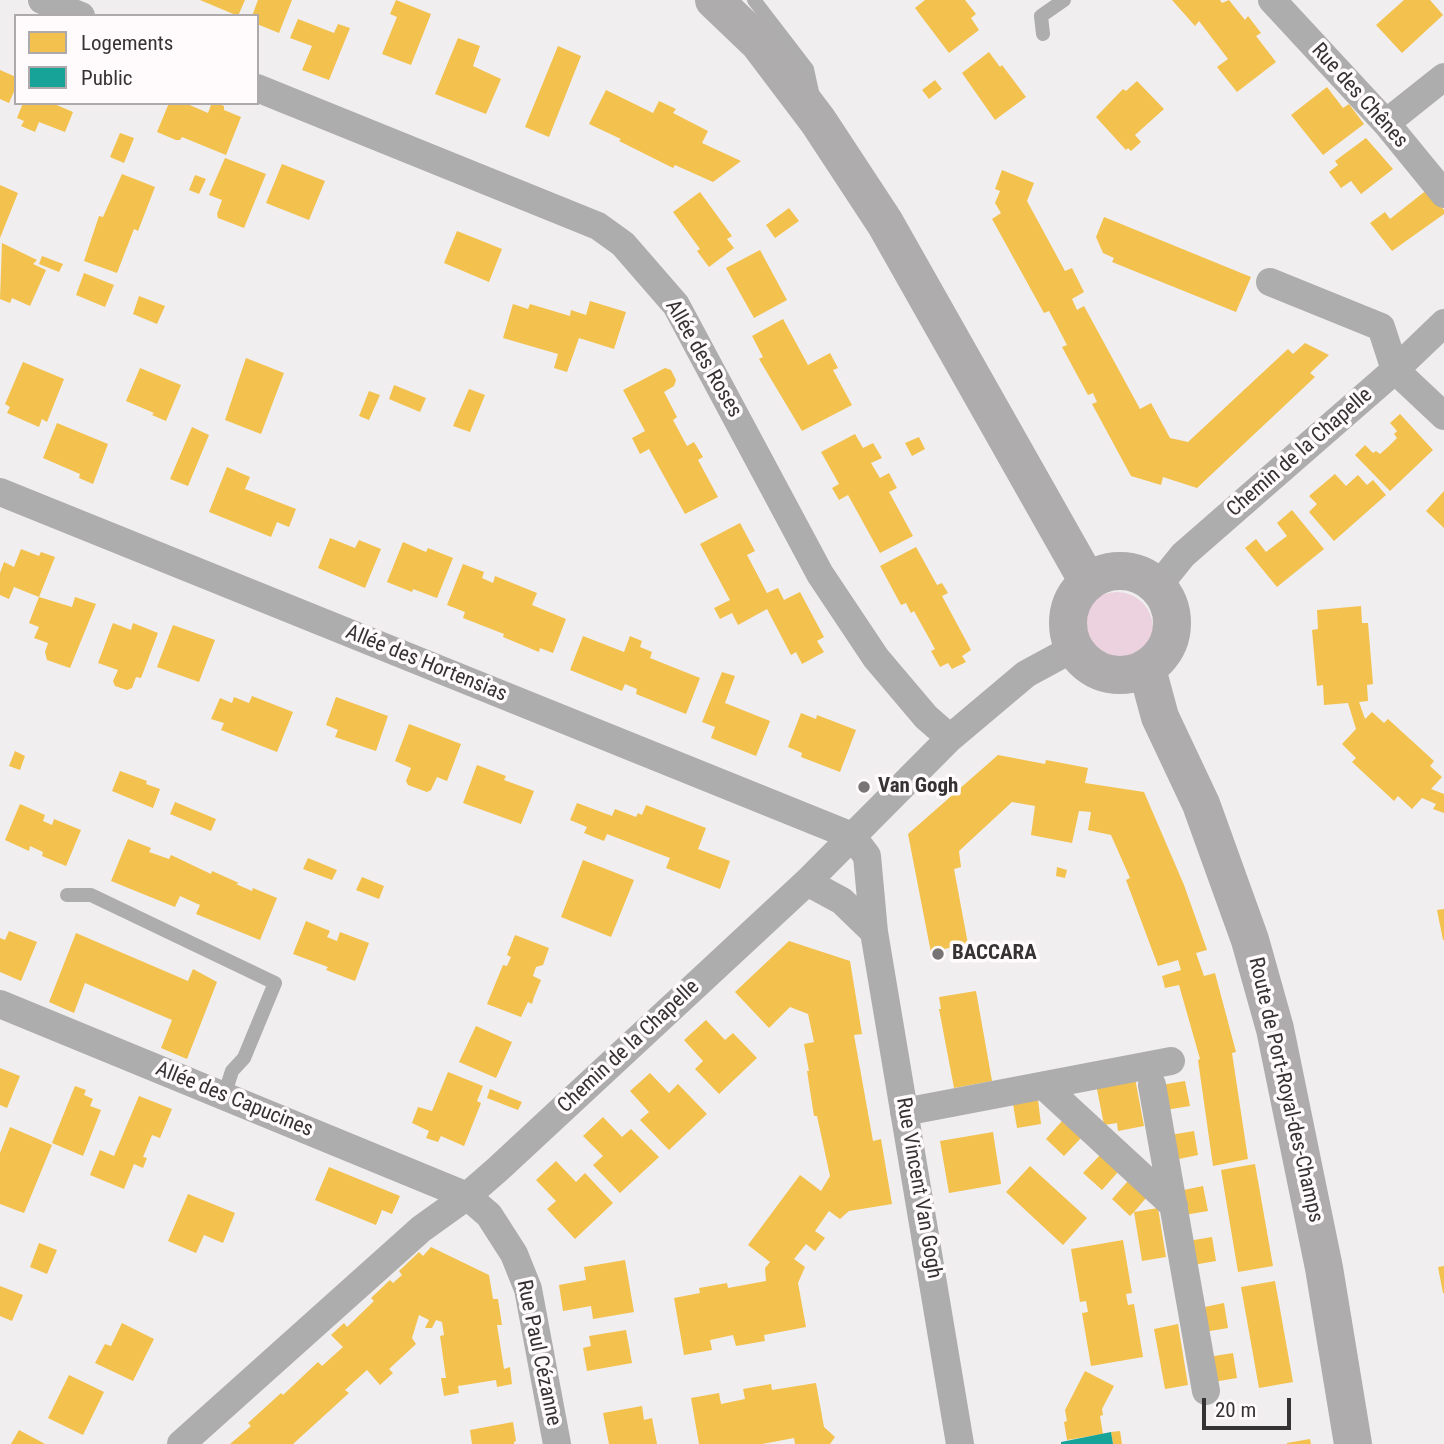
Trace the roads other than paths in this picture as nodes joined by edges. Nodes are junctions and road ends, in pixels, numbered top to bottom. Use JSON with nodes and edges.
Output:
{"nodes":[{"id":1,"x":42,"y":0,"type":"edge"},
{"id":2,"x":714,"y":0,"type":"edge"},
{"id":3,"x":754,"y":0,"type":"edge"},
{"id":4,"x":1064,"y":0,"type":"edge"},
{"id":5,"x":1272,"y":0,"type":"edge"},
{"id":6,"x":76,"y":14,"type":"edge"},
{"id":7,"x":1042,"y":34,"type":"dead end"},
{"id":8,"x":1444,"y":78,"type":"edge"},
{"id":9,"x":259,"y":89,"type":"edge"},
{"id":10,"x":818,"y":121,"type":"junction"},
{"id":11,"x":1386,"y":123,"type":"junction"},
{"id":12,"x":1444,"y":194,"type":"edge"},
{"id":13,"x":1270,"y":282,"type":"dead end"},
{"id":14,"x":1444,"y":323,"type":"edge"},
{"id":15,"x":1395,"y":370,"type":"junction"},
{"id":16,"x":1444,"y":416,"type":"edge"},
{"id":17,"x":0,"y":492,"type":"edge"},
{"id":18,"x":1087,"y":582,"type":"junction"},
{"id":19,"x":1158,"y":586,"type":"junction"},
{"id":20,"x":1074,"y":648,"type":"junction"},
{"id":21,"x":1147,"y":669,"type":"junction"},
{"id":22,"x":950,"y":737,"type":"junction"},
{"id":23,"x":852,"y":836,"type":"junction"},
{"id":24,"x":807,"y":882,"type":"junction"},
{"id":25,"x":67,"y":895,"type":"dead end"},
{"id":26,"x":874,"y":932,"type":"junction"},
{"id":27,"x":0,"y":1004,"type":"edge"},
{"id":28,"x":1171,"y":1061,"type":"dead end"},
{"id":29,"x":1152,"y":1085,"type":"dead end"},
{"id":30,"x":1045,"y":1087,"type":"junction"},
{"id":31,"x":223,"y":1096,"type":"junction"},
{"id":32,"x":904,"y":1112,"type":"junction"},
{"id":33,"x":467,"y":1196,"type":"junction"},
{"id":34,"x":1174,"y":1206,"type":"junction"},
{"id":35,"x":1206,"y":1391,"type":"dead end"},
{"id":36,"x":181,"y":1444,"type":"edge"},
{"id":37,"x":557,"y":1444,"type":"edge"},
{"id":38,"x":960,"y":1444,"type":"edge"},
{"id":39,"x":1353,"y":1444,"type":"edge"}],
"edges":[{"from":1,"to":6,"type":"street"},
{"from":2,"to":10,"type":"main road"},
{"from":3,"to":10,"type":"lane"},
{"from":4,"to":7,"type":"lane"},
{"from":5,"to":11,"type":"street","name":"Rue des Chênes"},
{"from":8,"to":11,"type":"street"},
{"from":9,"to":22,"type":"street","name":"Allée des Roses"},
{"from":10,"to":18,"type":"main road"},
{"from":11,"to":12,"type":"street","name":"Rue des Chênes"},
{"from":13,"to":15,"type":"street"},
{"from":14,"to":15,"type":"street","name":"Chemin de la Chapelle"},
{"from":15,"to":16,"type":"street"},
{"from":15,"to":19,"type":"street","name":"Chemin de la Chapelle"},
{"from":17,"to":23,"type":"street","name":"Allée des Hortensias"},
{"from":18,"to":19,"type":"main road"},
{"from":18,"to":20,"type":"main road"},
{"from":19,"to":21,"type":"main road"},
{"from":20,"to":21,"type":"main road"},
{"from":20,"to":22,"type":"street","name":"Chemin de la Chapelle"},
{"from":21,"to":39,"type":"main road","name":"Route de Port-Royal-des-Champs"},
{"from":22,"to":23,"type":"street","name":"Chemin de la Chapelle"},
{"from":23,"to":24,"type":"street","name":"Chemin de la Chapelle"},
{"from":23,"to":26,"type":"street","name":"Rue Vincent Van Gogh"},
{"from":24,"to":26,"type":"street"},
{"from":24,"to":33,"type":"street","name":"Chemin de la Chapelle"},
{"from":25,"to":31,"type":"lane"},
{"from":26,"to":32,"type":"street","name":"Rue Vincent Van Gogh"},
{"from":27,"to":31,"type":"street","name":"Allée des Capucines"},
{"from":28,"to":30,"type":"street"},
{"from":29,"to":34,"type":"street"},
{"from":30,"to":32,"type":"street"},
{"from":30,"to":34,"type":"street"},
{"from":31,"to":33,"type":"street","name":"Allée des Capucines"},
{"from":32,"to":38,"type":"street","name":"Rue Vincent Van Gogh"},
{"from":33,"to":36,"type":"street","name":"Chemin de la Chapelle"},
{"from":33,"to":37,"type":"street","name":"Rue Paul Cézanne"},
{"from":34,"to":35,"type":"street"}]}
